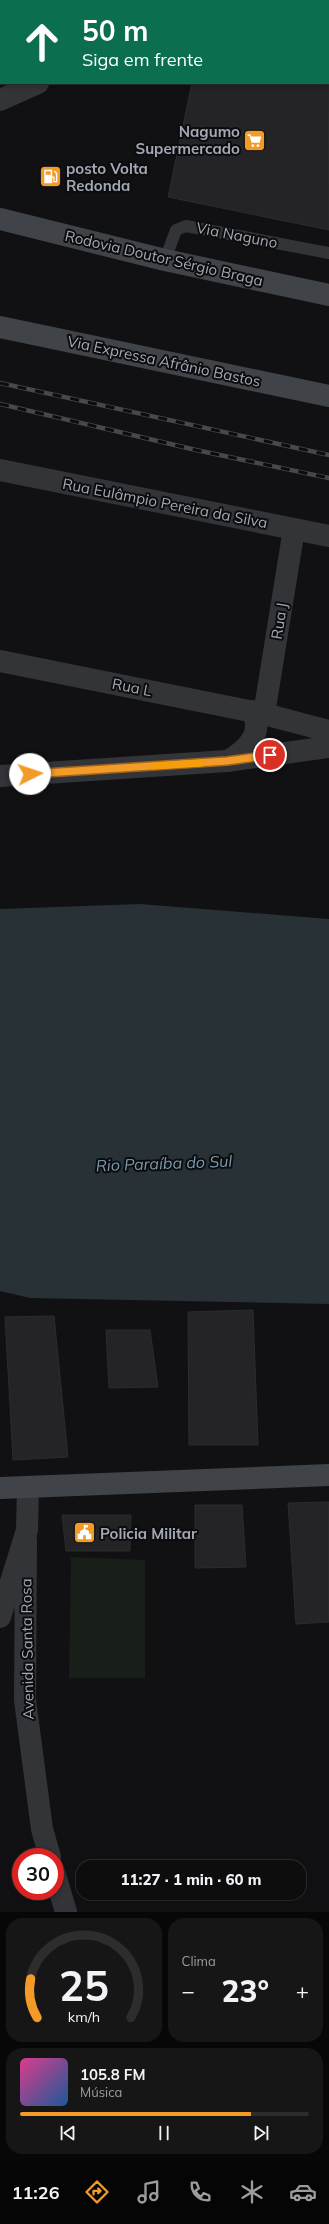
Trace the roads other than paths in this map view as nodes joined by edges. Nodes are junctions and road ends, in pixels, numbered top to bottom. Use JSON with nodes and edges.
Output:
{"nodes":[{"id":1,"x":36,"y":84,"type":"edge"},
{"id":2,"x":0,"y":100,"type":"edge"},
{"id":3,"x":0,"y":219,"type":"edge"},
{"id":4,"x":329,"y":253,"type":"edge"},
{"id":5,"x":164,"y":260,"type":"junction"},
{"id":6,"x":329,"y":295,"type":"edge"},
{"id":7,"x":0,"y":327,"type":"edge"},
{"id":8,"x":329,"y":396,"type":"edge"},
{"id":9,"x":0,"y":470,"type":"edge"},
{"id":10,"x":294,"y":529,"type":"junction"},
{"id":11,"x":329,"y":536,"type":"edge"},
{"id":12,"x":0,"y":661,"type":"edge"},
{"id":13,"x":258,"y":712,"type":"junction"},
{"id":14,"x":329,"y":731,"type":"edge"},
{"id":15,"x":329,"y":747,"type":"edge"},
{"id":16,"x":227,"y":761,"type":"junction"},
{"id":17,"x":0,"y":776,"type":"edge"},
{"id":18,"x":329,"y":1475,"type":"edge"},
{"id":19,"x":28,"y":1487,"type":"junction"},
{"id":20,"x":0,"y":1488,"type":"edge"},
{"id":21,"x":27,"y":1530,"type":"junction"},
{"id":22,"x":0,"y":1617,"type":"edge"},
{"id":23,"x":47,"y":1848,"type":"edge"},
{"id":24,"x":62,"y":1900,"type":"edge"},
{"id":25,"x":66,"y":1912,"type":"edge"}],
"edges":[{"from":1,"to":2,"type":"street"},
{"from":3,"to":5,"type":"main road","name":"Rodovia Doutor Sérgio Braga"},
{"from":4,"to":5,"type":"lane","name":"Via Naguno"},
{"from":5,"to":6,"type":"main road","name":"Rodovia Doutor Sérgio Braga"},
{"from":7,"to":8,"type":"main road","name":"Via Expressa Afrânio Bastos"},
{"from":9,"to":10,"type":"street","name":"Rua Eulâmpio Pereira da Silva"},
{"from":10,"to":11,"type":"street","name":"Rua Eulâmpio Pereira da Silva"},
{"from":10,"to":13,"type":"street","name":"Rua J"},
{"from":12,"to":13,"type":"street","name":"Rua L"},
{"from":13,"to":14,"type":"street","name":"Rua L"},
{"from":13,"to":16,"type":"street"},
{"from":15,"to":16,"type":"street"},
{"from":16,"to":17,"type":"street"},
{"from":18,"to":19,"type":"main road"},
{"from":19,"to":20,"type":"main road"},
{"from":19,"to":21,"type":"street","name":"Avenida Santa Rosa"},
{"from":21,"to":22,"type":"street"},
{"from":21,"to":23,"type":"street","name":"Avenida Santa Rosa"},
{"from":24,"to":25,"type":"street"}]}
